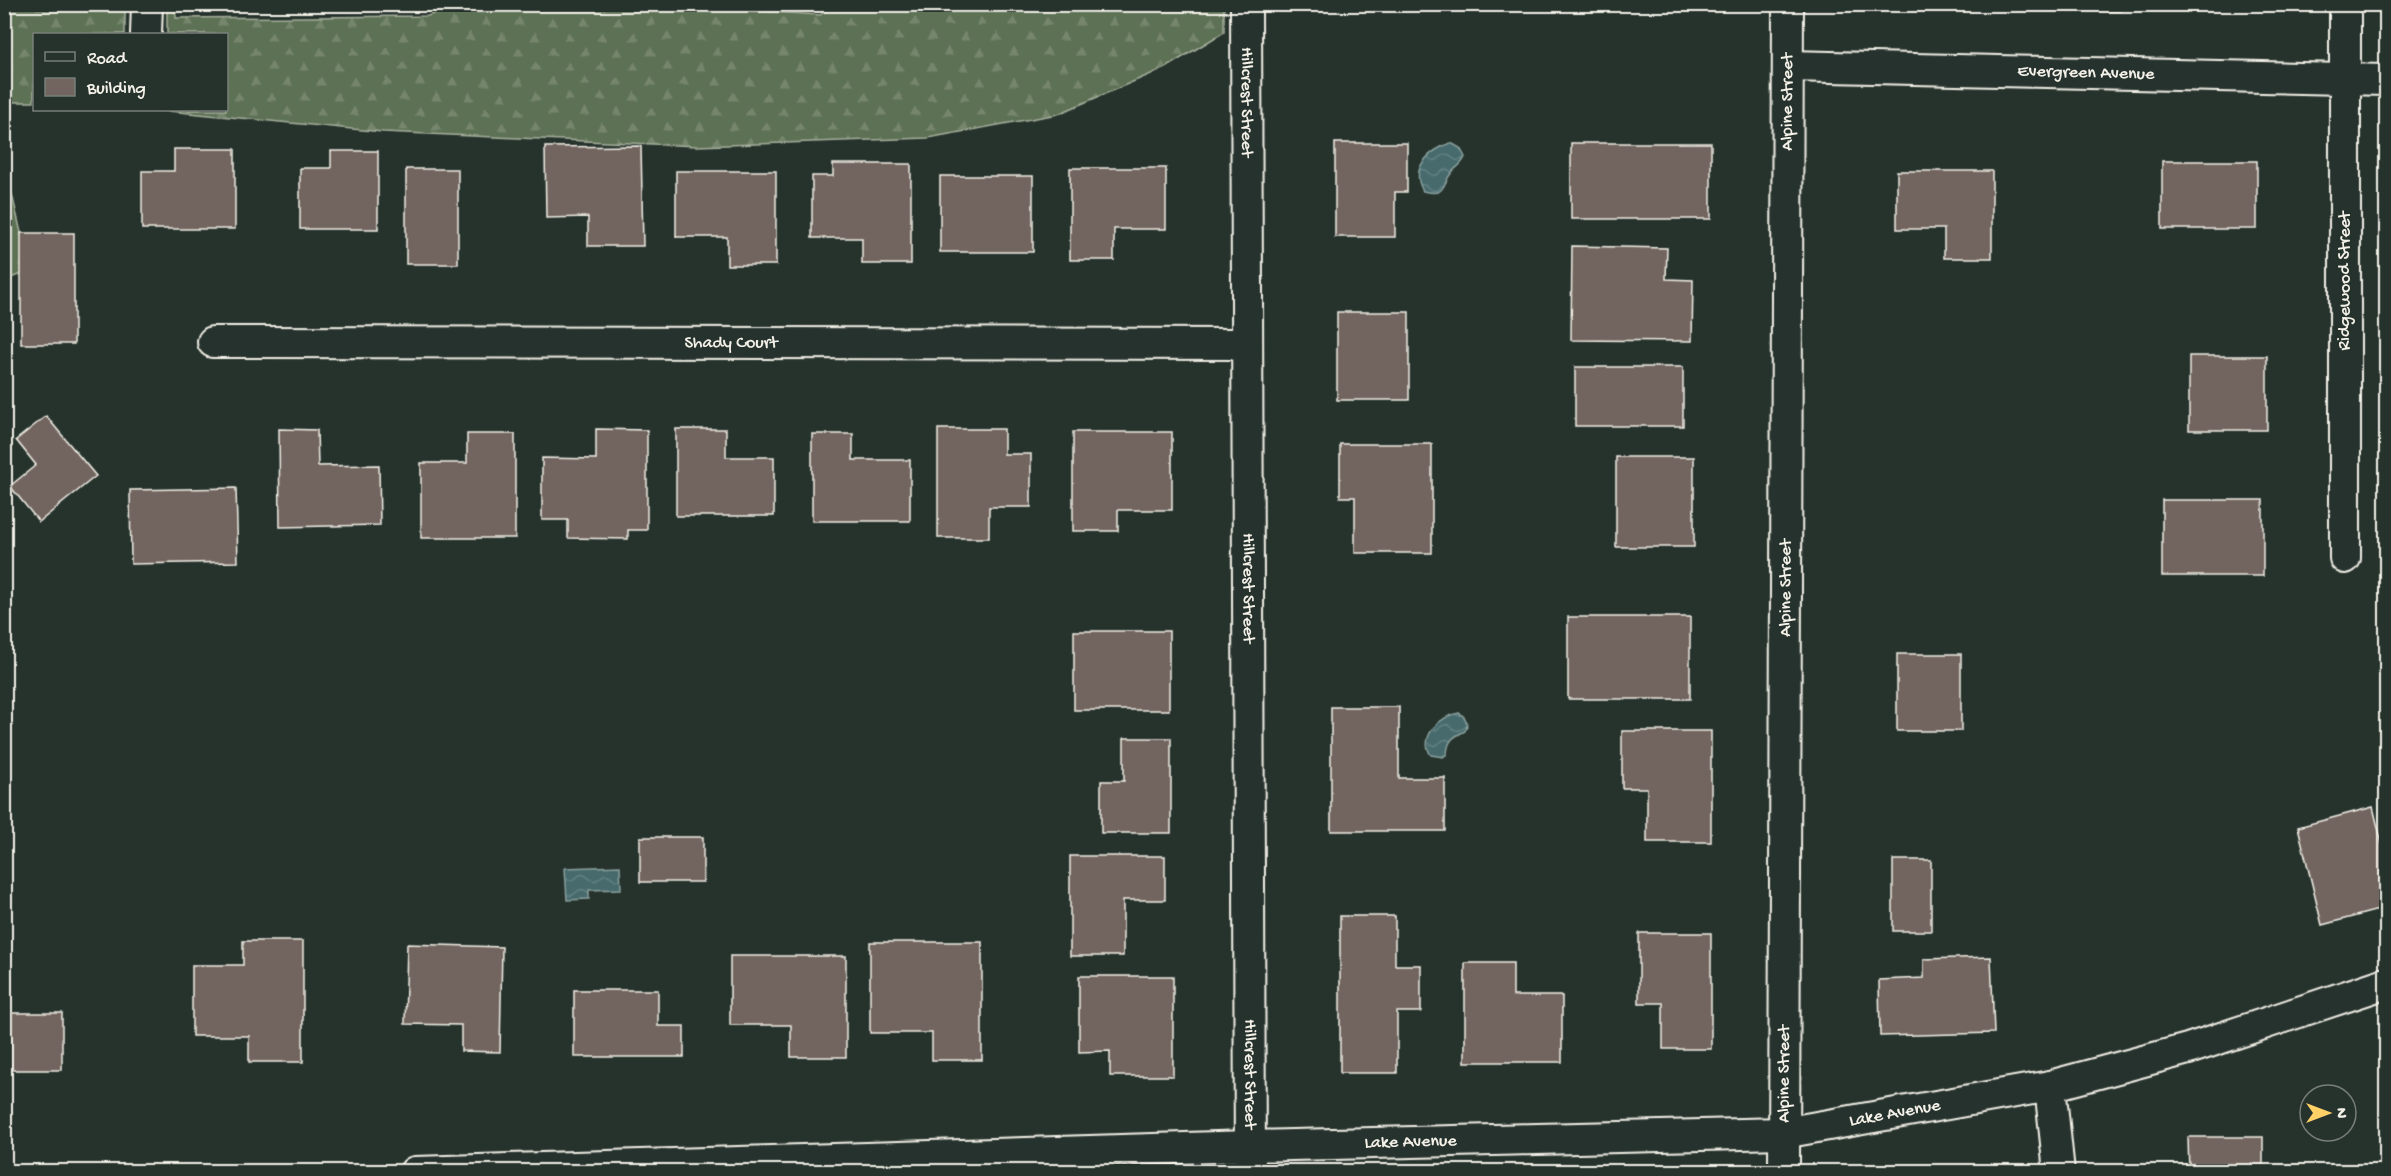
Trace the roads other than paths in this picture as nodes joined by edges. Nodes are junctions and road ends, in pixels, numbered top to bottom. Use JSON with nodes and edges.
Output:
{"nodes":[{"id":1,"x":147,"y":4,"type":"edge"},
{"id":2,"x":1246,"y":4,"type":"edge"},
{"id":3,"x":1788,"y":4,"type":"edge"},
{"id":4,"x":2345,"y":4,"type":"edge"},
{"id":5,"x":146,"y":33,"type":"edge"},
{"id":6,"x":1788,"y":66,"type":"junction"},
{"id":7,"x":2345,"y":80,"type":"junction"},
{"id":8,"x":2386,"y":80,"type":"edge"},
{"id":9,"x":213,"y":342,"type":"dead end"},
{"id":10,"x":1246,"y":344,"type":"junction"},
{"id":11,"x":2345,"y":558,"type":"dead end"},
{"id":12,"x":2386,"y":984,"type":"edge"},
{"id":13,"x":2050,"y":1086,"type":"junction"},
{"id":14,"x":1783,"y":1133,"type":"junction"},
{"id":15,"x":1250,"y":1159,"type":"edge"},
{"id":16,"x":415,"y":1172,"type":"edge"},
{"id":17,"x":1784,"y":1172,"type":"edge"},
{"id":18,"x":2059,"y":1172,"type":"edge"}],
"edges":[{"from":1,"to":5,"type":"street"},
{"from":2,"to":10,"type":"street","name":"Hillcrest Street"},
{"from":3,"to":6,"type":"street","name":"Alpine Street"},
{"from":4,"to":7,"type":"street","name":"Ridgewood Street"},
{"from":6,"to":7,"type":"street","name":"Evergreen Avenue"},
{"from":6,"to":14,"type":"street","name":"Alpine Street"},
{"from":7,"to":8,"type":"street","name":"Evergreen Avenue"},
{"from":7,"to":11,"type":"street","name":"Ridgewood Street"},
{"from":9,"to":10,"type":"street","name":"Shady Court"},
{"from":10,"to":15,"type":"street","name":"Hillcrest Street"},
{"from":12,"to":13,"type":"street","name":"Lake Avenue"},
{"from":13,"to":14,"type":"street","name":"Lake Avenue"},
{"from":13,"to":18,"type":"street"},
{"from":14,"to":15,"type":"street","name":"Lake Avenue"},
{"from":14,"to":17,"type":"street","name":"Alpine Street"},
{"from":15,"to":16,"type":"street","name":"Lake Avenue"}]}
